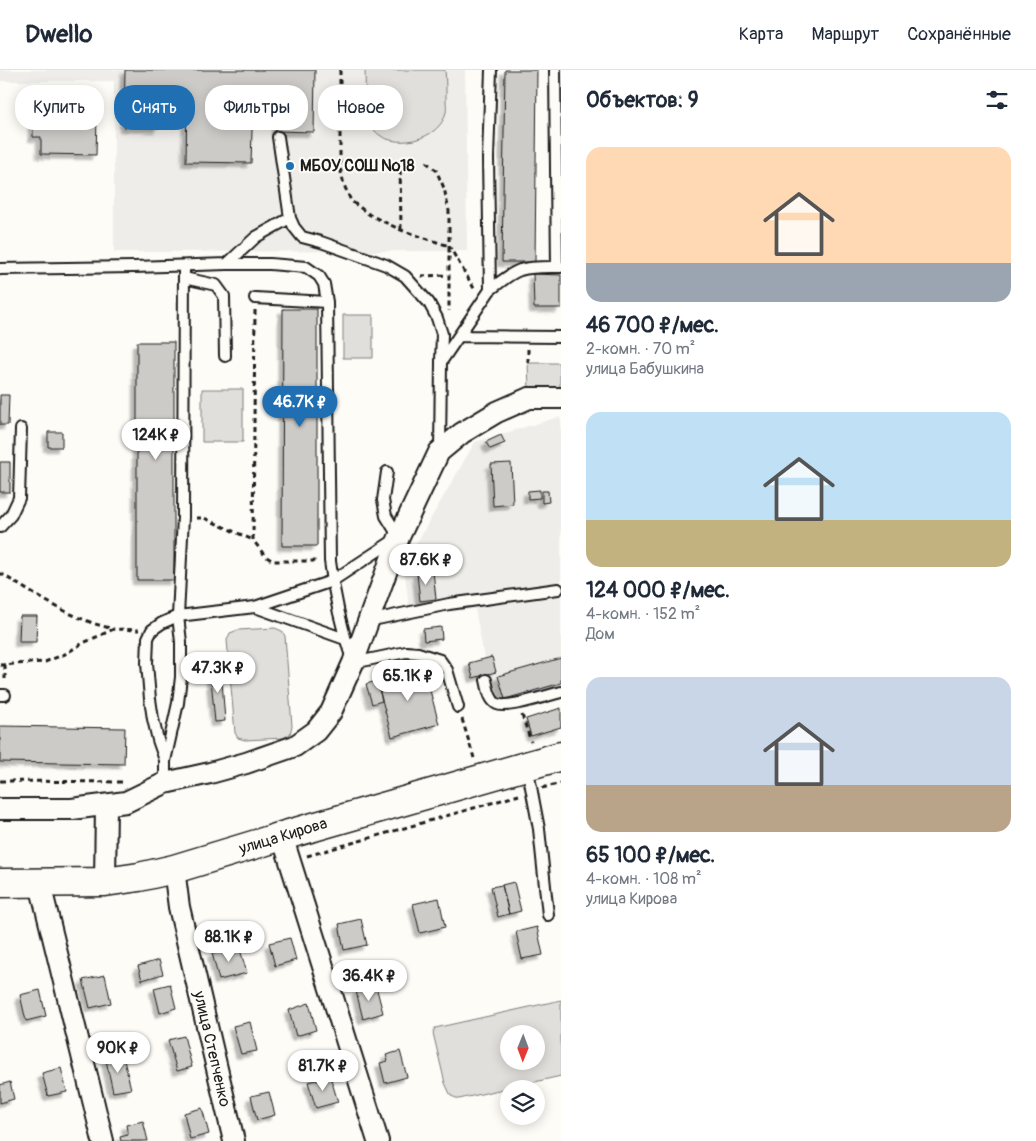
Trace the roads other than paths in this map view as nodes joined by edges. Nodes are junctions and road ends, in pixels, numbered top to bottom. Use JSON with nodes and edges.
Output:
{"nodes":[{"id":1,"x":491,"y":70,"type":"edge"},
{"id":2,"x":555,"y":70,"type":"edge"},
{"id":3,"x":558,"y":117,"type":"edge"},
{"id":4,"x":278,"y":137,"type":"dead end"},
{"id":5,"x":290,"y":218,"type":"junction"},
{"id":6,"x":227,"y":264,"type":"junction"},
{"id":7,"x":184,"y":266,"type":"junction"},
{"id":8,"x":559,"y":267,"type":"edge"},
{"id":9,"x":0,"y":268,"type":"edge"},
{"id":10,"x":184,"y":278,"type":"junction"},
{"id":11,"x":490,"y":290,"type":"junction"},
{"id":12,"x":255,"y":298,"type":"road end"},
{"id":13,"x":326,"y":302,"type":"junction"},
{"id":14,"x":459,"y":336,"type":"junction"},
{"id":15,"x":561,"y":337,"type":"edge"},
{"id":16,"x":225,"y":356,"type":"dead end"},
{"id":17,"x":442,"y":362,"type":"junction"},
{"id":18,"x":561,"y":398,"type":"edge"},
{"id":19,"x":22,"y":429,"type":"dead end"},
{"id":20,"x":440,"y":452,"type":"junction"},
{"id":21,"x":387,"y":472,"type":"dead end"},
{"id":22,"x":0,"y":527,"type":"edge"},
{"id":23,"x":399,"y":536,"type":"junction"},
{"id":24,"x":332,"y":581,"type":"junction"},
{"id":25,"x":558,"y":589,"type":"dead end"},
{"id":26,"x":255,"y":607,"type":"junction"},
{"id":27,"x":178,"y":616,"type":"junction"},
{"id":28,"x":368,"y":621,"type":"junction"},
{"id":29,"x":345,"y":639,"type":"junction"},
{"id":30,"x":353,"y":663,"type":"junction"},
{"id":31,"x":486,"y":680,"type":"dead end"},
{"id":32,"x":561,"y":692,"type":"edge"},
{"id":33,"x":458,"y":707,"type":"road end"},
{"id":34,"x":561,"y":756,"type":"edge"},
{"id":35,"x":165,"y":761,"type":"junction"},
{"id":36,"x":530,"y":767,"type":"junction"},
{"id":37,"x":165,"y":783,"type":"junction"},
{"id":38,"x":106,"y":805,"type":"junction"},
{"id":39,"x":0,"y":809,"type":"edge"},
{"id":40,"x":286,"y":848,"type":"junction"},
{"id":41,"x":174,"y":868,"type":"junction"},
{"id":42,"x":105,"y":882,"type":"junction"},
{"id":43,"x":0,"y":883,"type":"edge"},
{"id":44,"x":40,"y":884,"type":"junction"},
{"id":45,"x":548,"y":915,"type":"dead end"},
{"id":46,"x":103,"y":1141,"type":"edge"},
{"id":47,"x":234,"y":1141,"type":"edge"},
{"id":48,"x":378,"y":1141,"type":"edge"}],
"edges":[{"from":1,"to":11,"type":"lane"},
{"from":2,"to":3,"type":"lane"},
{"from":3,"to":8,"type":"lane"},
{"from":4,"to":5,"type":"lane"},
{"from":5,"to":6,"type":"lane"},
{"from":5,"to":17,"type":"lane"},
{"from":6,"to":7,"type":"lane"},
{"from":6,"to":13,"type":"lane"},
{"from":7,"to":9,"type":"lane"},
{"from":7,"to":10,"type":"lane"},
{"from":8,"to":11,"type":"lane"},
{"from":10,"to":16,"type":"lane"},
{"from":10,"to":27,"type":"lane"},
{"from":11,"to":14,"type":"lane"},
{"from":12,"to":13,"type":"lane"},
{"from":13,"to":24,"type":"lane"},
{"from":14,"to":15,"type":"lane"},
{"from":14,"to":17,"type":"lane"},
{"from":17,"to":20,"type":"lane"},
{"from":18,"to":20,"type":"street"},
{"from":19,"to":22,"type":"lane"},
{"from":20,"to":23,"type":"street"},
{"from":21,"to":23,"type":"lane"},
{"from":23,"to":24,"type":"lane"},
{"from":23,"to":28,"type":"street"},
{"from":24,"to":26,"type":"lane"},
{"from":24,"to":29,"type":"lane"},
{"from":25,"to":28,"type":"lane"},
{"from":26,"to":27,"type":"lane"},
{"from":26,"to":29,"type":"lane"},
{"from":27,"to":35,"type":"lane"},
{"from":27,"to":35,"type":"lane"},
{"from":28,"to":30,"type":"street"},
{"from":29,"to":30,"type":"lane"},
{"from":30,"to":33,"type":"lane"},
{"from":30,"to":37,"type":"street"},
{"from":31,"to":32,"type":"lane"},
{"from":34,"to":36,"type":"main road","name":"улица Кирова"},
{"from":35,"to":37,"type":"lane"},
{"from":36,"to":40,"type":"main road","name":"улица Кирова"},
{"from":36,"to":45,"type":"lane"},
{"from":37,"to":38,"type":"street"},
{"from":38,"to":39,"type":"street"},
{"from":38,"to":42,"type":"street"},
{"from":40,"to":41,"type":"main road","name":"улица Кирова"},
{"from":40,"to":48,"type":"street"},
{"from":41,"to":42,"type":"main road","name":"улица Кирова"},
{"from":41,"to":47,"type":"street","name":"улица Степченко"},
{"from":42,"to":44,"type":"main road","name":"улица Кирова"},
{"from":43,"to":44,"type":"main road","name":"улица Кирова"},
{"from":44,"to":46,"type":"street"}]}
